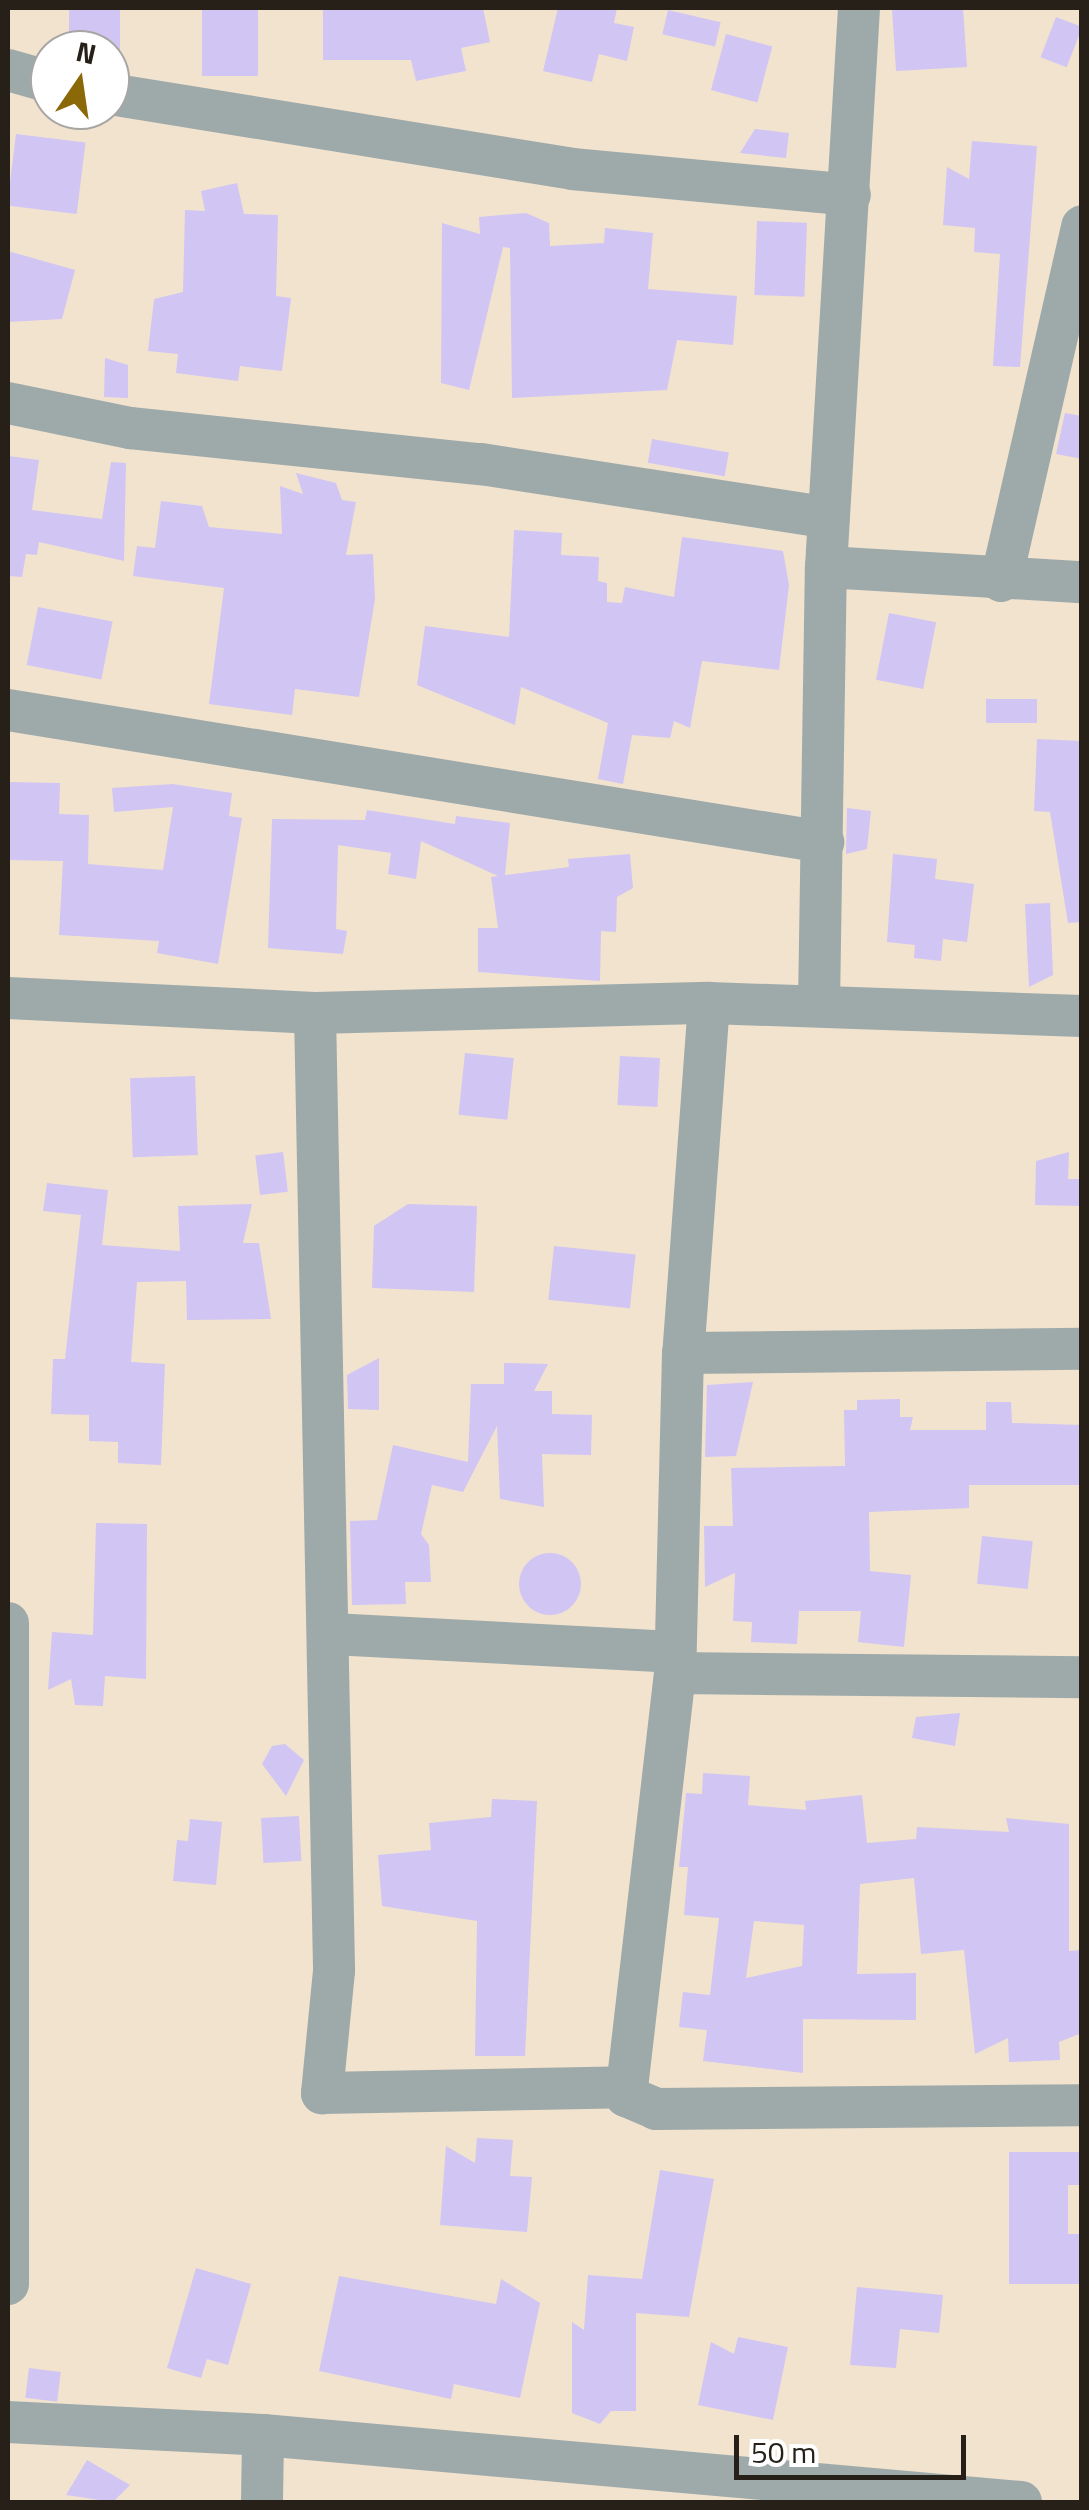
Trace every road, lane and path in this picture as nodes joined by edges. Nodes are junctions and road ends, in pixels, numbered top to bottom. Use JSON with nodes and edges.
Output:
{"nodes":[{"id":1,"x":859,"y":8,"type":"edge"},
{"id":2,"x":130,"y":97,"type":"edge"},
{"id":3,"x":850,"y":196,"type":"junction"},
{"id":4,"x":1082,"y":226,"type":"edge"},
{"id":5,"x":8,"y":403,"type":"edge"},
{"id":6,"x":829,"y":518,"type":"junction"},
{"id":7,"x":826,"y":567,"type":"junction"},
{"id":8,"x":1001,"y":581,"type":"junction"},
{"id":9,"x":1082,"y":582,"type":"edge"},
{"id":10,"x":8,"y":710,"type":"edge"},
{"id":11,"x":823,"y":842,"type":"junction"},
{"id":12,"x":8,"y":998,"type":"edge"},
{"id":13,"x":709,"y":1003,"type":"junction"},
{"id":14,"x":818,"y":1005,"type":"junction"},
{"id":15,"x":315,"y":1013,"type":"junction"},
{"id":16,"x":1082,"y":1016,"type":"edge"},
{"id":17,"x":1082,"y":1349,"type":"edge"},
{"id":18,"x":683,"y":1353,"type":"junction"},
{"id":19,"x":8,"y":1623,"type":"edge"},
{"id":20,"x":332,"y":1634,"type":"junction"},
{"id":21,"x":674,"y":1662,"type":"junction"},
{"id":22,"x":1082,"y":1677,"type":"edge"},
{"id":23,"x":625,"y":2087,"type":"junction"},
{"id":24,"x":1082,"y":2105,"type":"edge"},
{"id":25,"x":8,"y":2284,"type":"edge"},
{"id":26,"x":8,"y":2422,"type":"edge"},
{"id":27,"x":263,"y":2435,"type":"junction"},
{"id":28,"x":262,"y":2502,"type":"edge"},
{"id":29,"x":1005,"y":2502,"type":"edge"}],
"edges":[{"from":1,"to":3,"type":"street"},
{"from":2,"to":3,"type":"street"},
{"from":3,"to":6,"type":"street"},
{"from":4,"to":8,"type":"street"},
{"from":5,"to":6,"type":"street"},
{"from":6,"to":7,"type":"street"},
{"from":7,"to":8,"type":"street"},
{"from":7,"to":11,"type":"street"},
{"from":8,"to":9,"type":"street"},
{"from":10,"to":11,"type":"street"},
{"from":11,"to":14,"type":"street"},
{"from":12,"to":15,"type":"street"},
{"from":13,"to":14,"type":"street"},
{"from":13,"to":15,"type":"street"},
{"from":13,"to":18,"type":"street"},
{"from":14,"to":16,"type":"street"},
{"from":15,"to":20,"type":"street"},
{"from":17,"to":18,"type":"street"},
{"from":18,"to":21,"type":"street"},
{"from":19,"to":25,"type":"street"},
{"from":20,"to":21,"type":"street"},
{"from":20,"to":23,"type":"street"},
{"from":21,"to":22,"type":"street"},
{"from":21,"to":23,"type":"street"},
{"from":23,"to":24,"type":"street"},
{"from":26,"to":27,"type":"street"},
{"from":27,"to":28,"type":"street"},
{"from":27,"to":29,"type":"street"}]}
